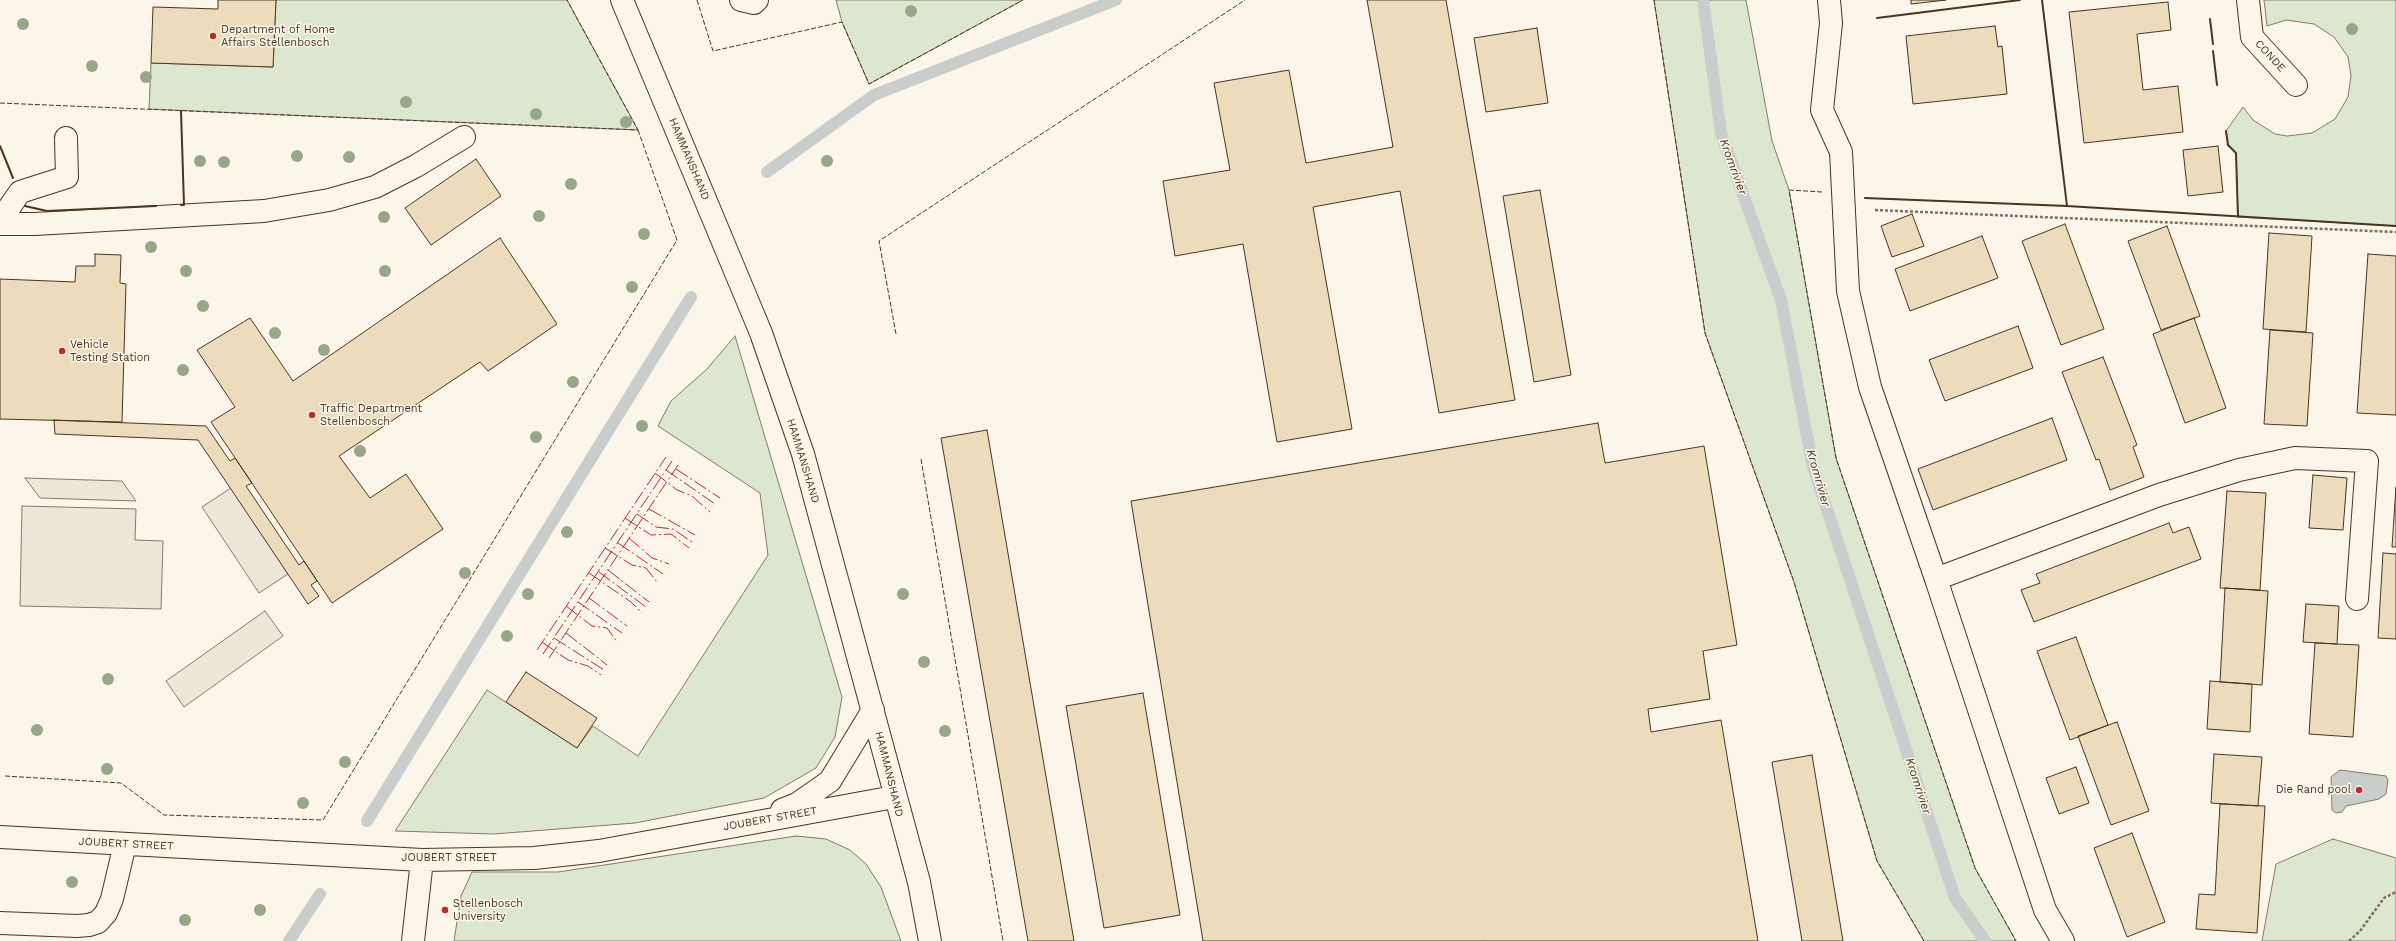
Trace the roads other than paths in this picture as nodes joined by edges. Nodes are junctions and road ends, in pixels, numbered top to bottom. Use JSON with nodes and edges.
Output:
{"nodes":[{"id":1,"x":622,"y":0,"type":"edge"},
{"id":2,"x":741,"y":0,"type":"edge"},
{"id":3,"x":757,"y":0,"type":"edge"},
{"id":4,"x":1828,"y":0,"type":"edge"},
{"id":5,"x":2248,"y":0,"type":"edge"},
{"id":6,"x":2296,"y":85,"type":"dead end"},
{"id":7,"x":464,"y":137,"type":"dead end"},
{"id":8,"x":66,"y":138,"type":"dead end"},
{"id":9,"x":0,"y":221,"type":"edge"},
{"id":10,"x":0,"y":224,"type":"edge"},
{"id":11,"x":1936,"y":579,"type":"junction"},
{"id":12,"x":2358,"y":599,"type":"dead end"},
{"id":13,"x":873,"y":710,"type":"junction"},
{"id":14,"x":894,"y":797,"type":"junction"},
{"id":15,"x":755,"y":821,"type":"junction"},
{"id":16,"x":0,"y":837,"type":"edge"},
{"id":17,"x":125,"y":844,"type":"junction"},
{"id":18,"x":422,"y":860,"type":"junction"},
{"id":19,"x":0,"y":923,"type":"edge"},
{"id":20,"x":414,"y":941,"type":"edge"},
{"id":21,"x":930,"y":941,"type":"edge"},
{"id":22,"x":2063,"y":941,"type":"edge"}],
"edges":[{"from":1,"to":13,"type":"street","name":"HAMMANSHAND"},
{"from":2,"to":3,"type":"street"},
{"from":4,"to":11,"type":"street"},
{"from":5,"to":6,"type":"street","name":"CONDE"},
{"from":7,"to":10,"type":"street"},
{"from":8,"to":9,"type":"street"},
{"from":11,"to":12,"type":"street"},
{"from":11,"to":22,"type":"street"},
{"from":13,"to":14,"type":"street","name":"HAMMANSHAND"},
{"from":13,"to":15,"type":"street"},
{"from":14,"to":15,"type":"street","name":"JOUBERT STREET"},
{"from":14,"to":21,"type":"street","name":"HAMMANSHAND"},
{"from":15,"to":18,"type":"street","name":"JOUBERT STREET"},
{"from":16,"to":17,"type":"street","name":"JOUBERT STREET"},
{"from":17,"to":18,"type":"street","name":"JOUBERT STREET"},
{"from":17,"to":19,"type":"street"},
{"from":18,"to":20,"type":"street"}]}
